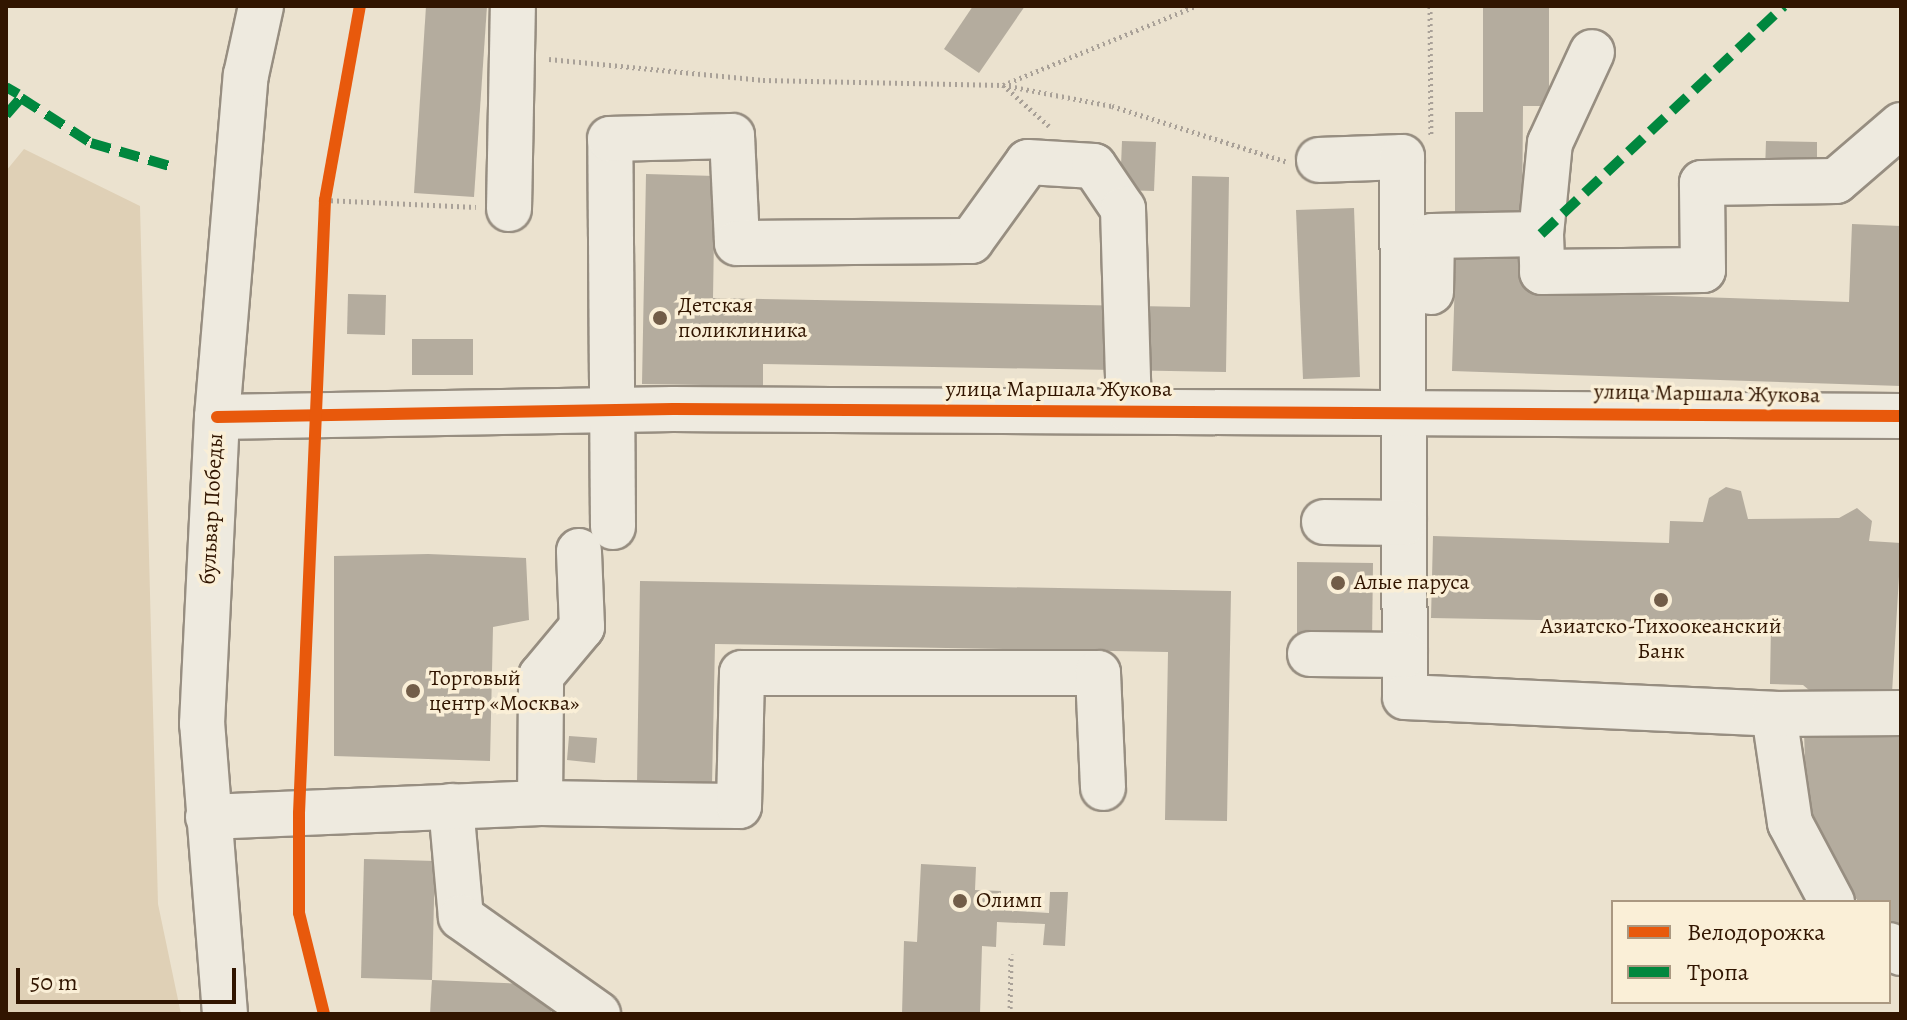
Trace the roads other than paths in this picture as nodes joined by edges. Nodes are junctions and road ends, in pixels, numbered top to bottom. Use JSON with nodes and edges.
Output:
{"nodes":[{"id":1,"x":261,"y":6,"type":"edge"},
{"id":2,"x":513,"y":6,"type":"edge"},
{"id":3,"x":1592,"y":52,"type":"dead end"},
{"id":4,"x":1901,"y":125,"type":"edge"},
{"id":5,"x":1319,"y":160,"type":"road end"},
{"id":6,"x":509,"y":209,"type":"road end"},
{"id":7,"x":1541,"y":234,"type":"junction"},
{"id":8,"x":611,"y":410,"type":"junction"},
{"id":9,"x":1417,"y":410,"type":"junction"},
{"id":10,"x":1129,"y":411,"type":"junction"},
{"id":11,"x":1901,"y":416,"type":"edge"},
{"id":12,"x":217,"y":417,"type":"junction"},
{"id":13,"x":1324,"y":522,"type":"dead end"},
{"id":14,"x":1404,"y":523,"type":"junction"},
{"id":15,"x":1310,"y":654,"type":"dead end"},
{"id":16,"x":1405,"y":655,"type":"junction"},
{"id":17,"x":1901,"y":713,"type":"edge"},
{"id":18,"x":1774,"y":714,"type":"junction"},
{"id":19,"x":1103,"y":788,"type":"dead end"},
{"id":20,"x":540,"y":803,"type":"junction"},
{"id":21,"x":451,"y":806,"type":"junction"},
{"id":22,"x":208,"y":817,"type":"junction"},
{"id":23,"x":1831,"y":900,"type":"edge"},
{"id":24,"x":225,"y":1014,"type":"edge"},
{"id":25,"x":598,"y":1014,"type":"edge"}],
"edges":[{"from":1,"to":12,"type":"street","name":"бульвар Победы"},
{"from":2,"to":6,"type":"street"},
{"from":3,"to":7,"type":"street"},
{"from":4,"to":7,"type":"street"},
{"from":5,"to":9,"type":"street"},
{"from":7,"to":9,"type":"street"},
{"from":8,"to":10,"type":"street","name":"улица Маршала Жукова"},
{"from":8,"to":10,"type":"street"},
{"from":8,"to":12,"type":"street","name":"улица Маршала Жукова"},
{"from":8,"to":20,"type":"street"},
{"from":9,"to":10,"type":"street","name":"улица Маршала Жукова"},
{"from":9,"to":11,"type":"street","name":"улица Маршала Жукова"},
{"from":9,"to":14,"type":"street"},
{"from":12,"to":22,"type":"street","name":"бульвар Победы"},
{"from":13,"to":14,"type":"street"},
{"from":14,"to":16,"type":"street"},
{"from":15,"to":16,"type":"street"},
{"from":16,"to":18,"type":"street"},
{"from":17,"to":18,"type":"street"},
{"from":18,"to":23,"type":"street"},
{"from":19,"to":20,"type":"street"},
{"from":20,"to":21,"type":"street"},
{"from":21,"to":22,"type":"street"},
{"from":21,"to":25,"type":"street"},
{"from":22,"to":24,"type":"street","name":"бульвар Победы"}]}
